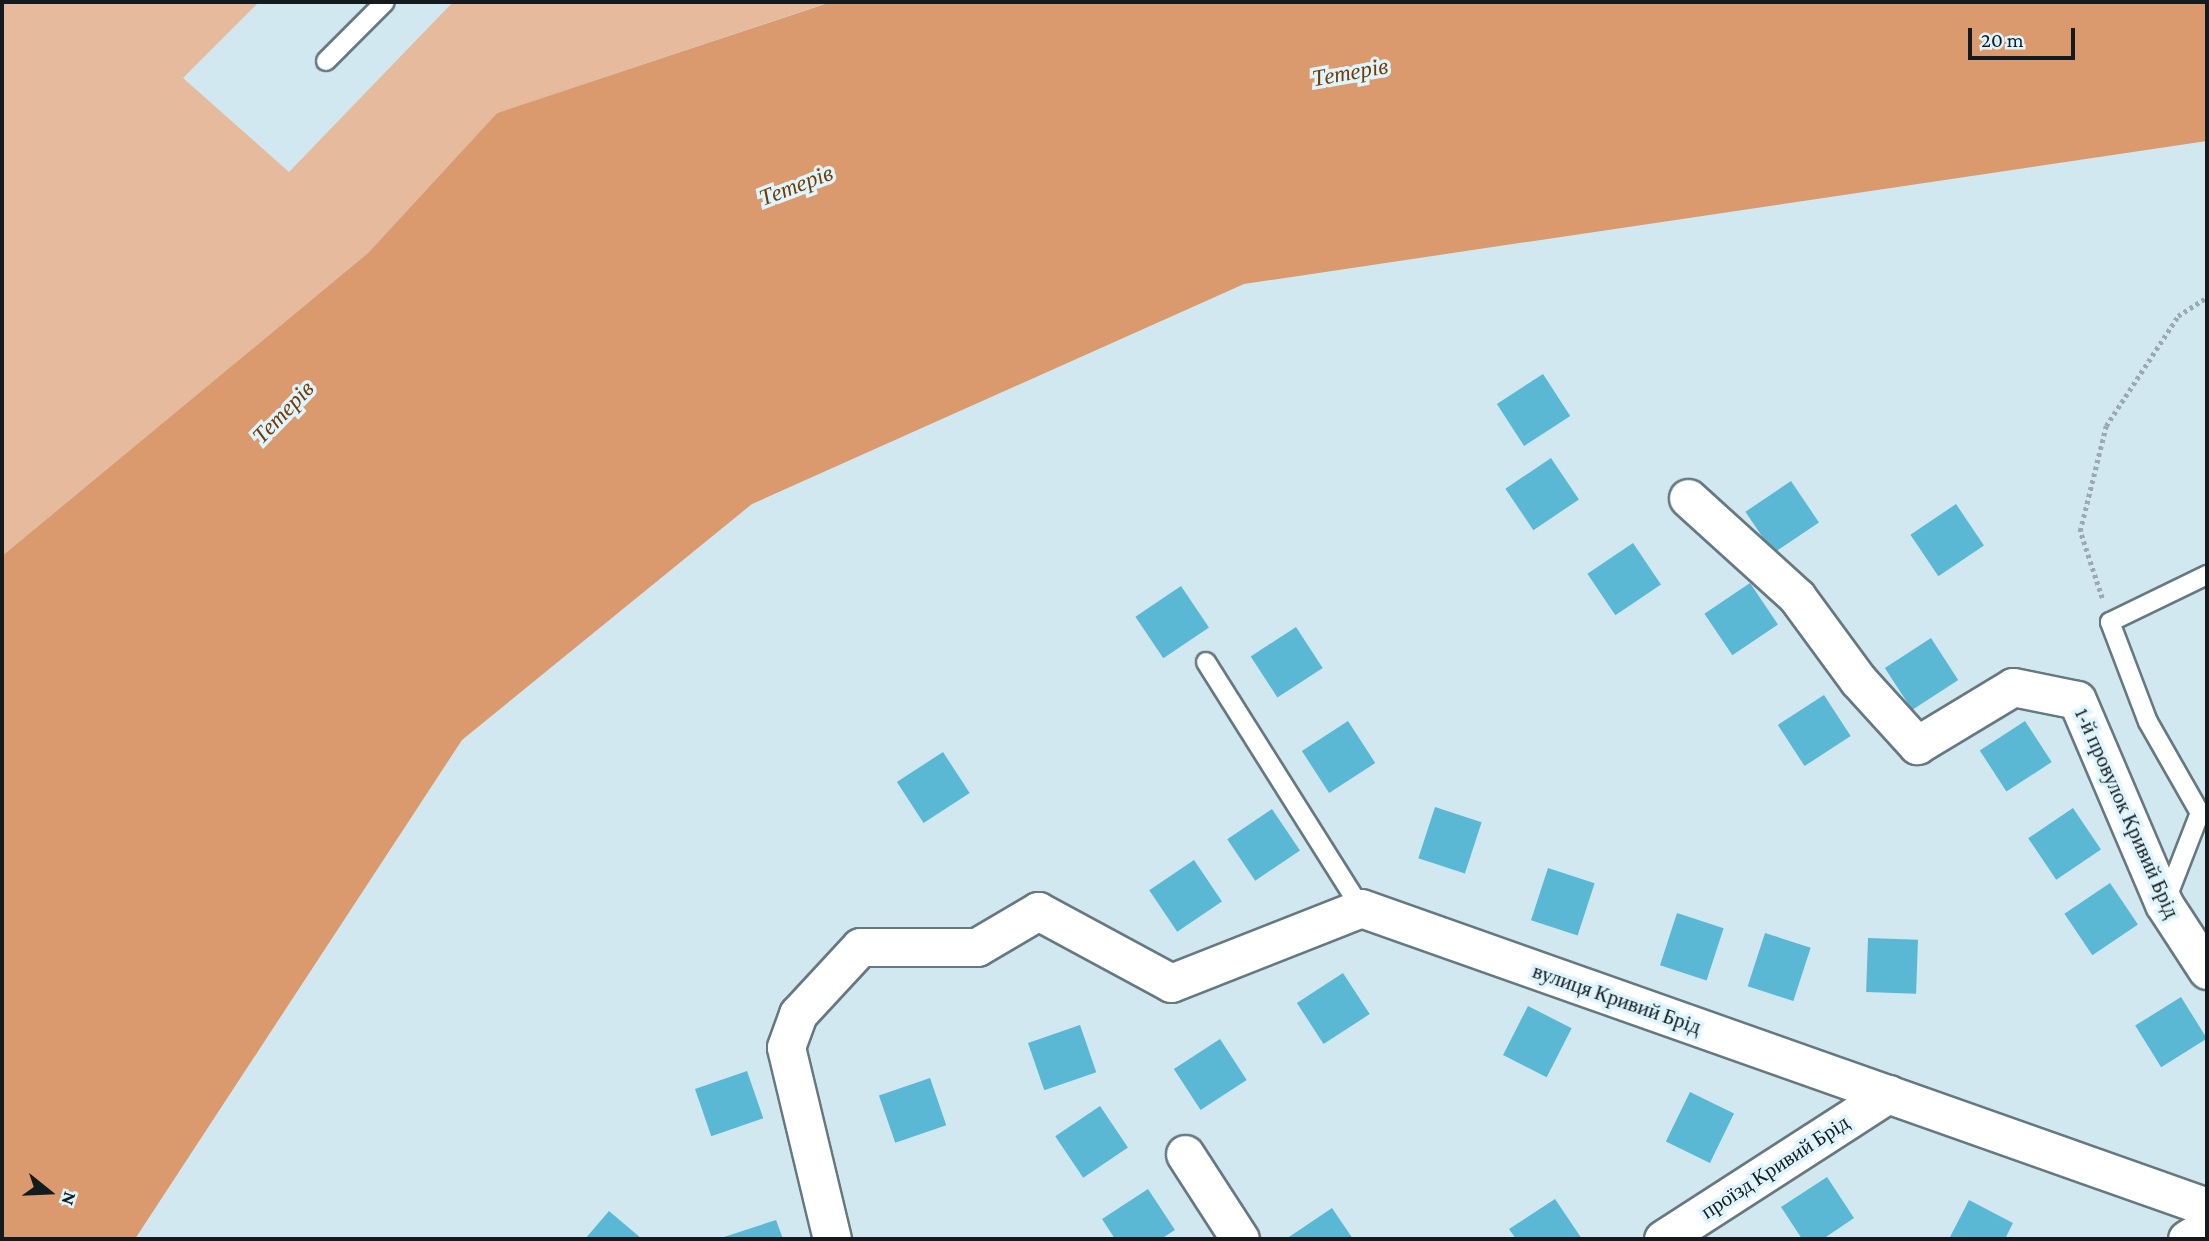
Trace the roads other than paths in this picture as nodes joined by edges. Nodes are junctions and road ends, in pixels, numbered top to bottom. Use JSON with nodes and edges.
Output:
{"nodes":[{"id":1,"x":385,"y":2,"type":"edge"},
{"id":2,"x":326,"y":61,"type":"dead end"},
{"id":3,"x":1688,"y":498,"type":"dead end"},
{"id":4,"x":2207,"y":575,"type":"edge"},
{"id":5,"x":1206,"y":662,"type":"dead end"},
{"id":6,"x":2164,"y":904,"type":"junction"},
{"id":7,"x":1361,"y":908,"type":"junction"},
{"id":8,"x":2207,"y":970,"type":"edge"},
{"id":9,"x":1888,"y":1094,"type":"junction"},
{"id":10,"x":1185,"y":1154,"type":"dead end"},
{"id":11,"x":2207,"y":1207,"type":"edge"},
{"id":12,"x":2207,"y":1227,"type":"edge"},
{"id":13,"x":832,"y":1239,"type":"edge"},
{"id":14,"x":1240,"y":1239,"type":"edge"},
{"id":15,"x":1663,"y":1239,"type":"edge"},
{"id":16,"x":2188,"y":1239,"type":"edge"}],
"edges":[{"from":1,"to":2,"type":"lane"},
{"from":3,"to":6,"type":"street","name":"1-й провулок Кривий Брід"},
{"from":4,"to":6,"type":"lane"},
{"from":5,"to":7,"type":"lane"},
{"from":6,"to":8,"type":"street","name":"1-й провулок Кривий Брід"},
{"from":7,"to":9,"type":"street","name":"вулиця Кривий Брід"},
{"from":7,"to":13,"type":"street"},
{"from":9,"to":11,"type":"street","name":"вулиця Кривий Брід"},
{"from":9,"to":15,"type":"street","name":"проїзд Кривий Брід"},
{"from":10,"to":14,"type":"street"},
{"from":12,"to":16,"type":"street"}]}
